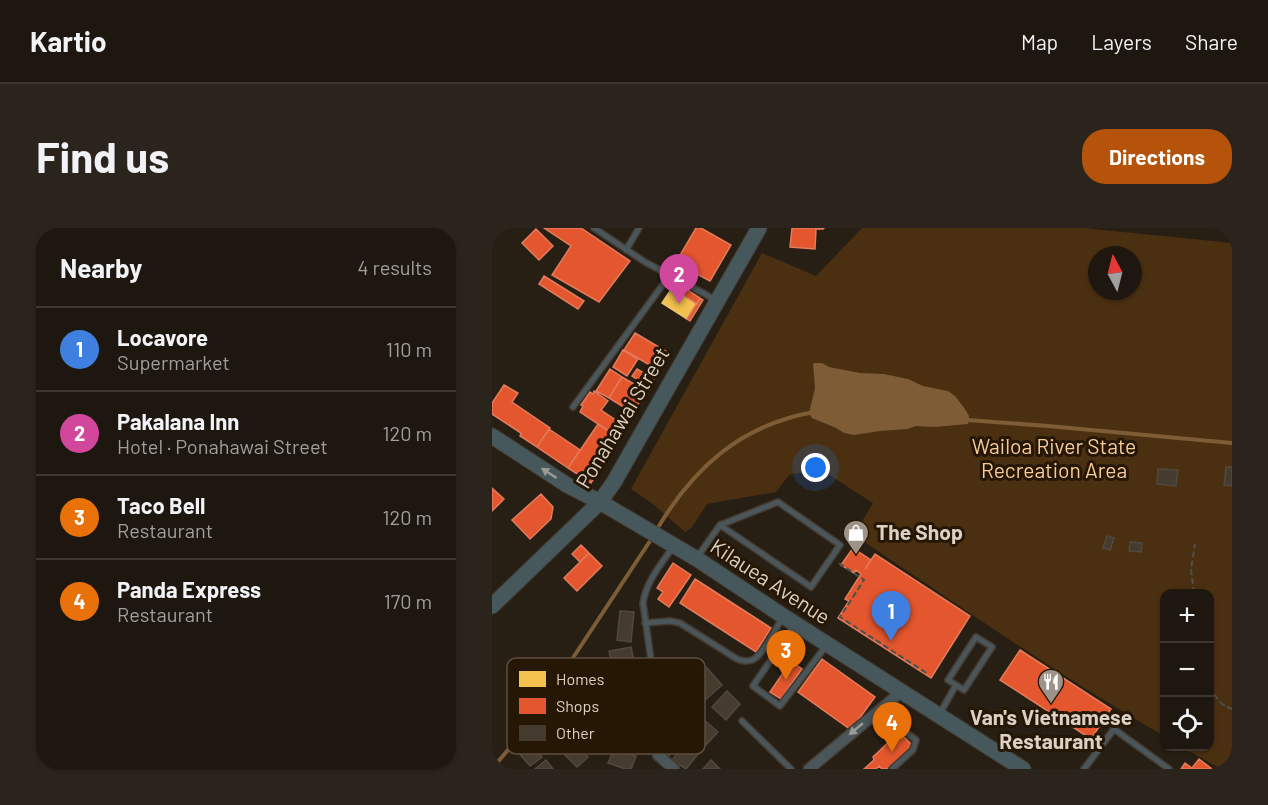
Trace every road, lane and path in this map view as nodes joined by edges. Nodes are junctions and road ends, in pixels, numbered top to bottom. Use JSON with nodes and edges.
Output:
{"nodes":[{"id":1,"x":503,"y":228,"type":"edge"},
{"id":2,"x":594,"y":228,"type":"edge"},
{"id":3,"x":639,"y":228,"type":"edge"},
{"id":4,"x":759,"y":228,"type":"edge"},
{"id":5,"x":492,"y":236,"type":"edge"},
{"id":6,"x":626,"y":250,"type":"junction"},
{"id":7,"x":670,"y":275,"type":"junction"},
{"id":8,"x":717,"y":302,"type":"junction"},
{"id":9,"x":573,"y":407,"type":"dead end"},
{"id":10,"x":492,"y":436,"type":"edge"},
{"id":11,"x":600,"y":502,"type":"junction"},
{"id":12,"x":720,"y":525,"type":"junction"},
{"id":13,"x":670,"y":544,"type":"junction"},
{"id":14,"x":1195,"y":544,"type":"dead end"},
{"id":15,"x":697,"y":559,"type":"junction"},
{"id":16,"x":839,"y":563,"type":"dead end"},
{"id":17,"x":1193,"y":589,"type":"edge"},
{"id":18,"x":492,"y":606,"type":"edge"},
{"id":19,"x":789,"y":620,"type":"junction"},
{"id":20,"x":645,"y":623,"type":"junction"},
{"id":21,"x":827,"y":645,"type":"junction"},
{"id":22,"x":651,"y":658,"type":"edge"},
{"id":23,"x":928,"y":674,"type":"dead end"},
{"id":24,"x":956,"y":685,"type":"junction"},
{"id":25,"x":900,"y":691,"type":"junction"},
{"id":26,"x":1214,"y":693,"type":"edge"},
{"id":27,"x":1232,"y":709,"type":"edge"},
{"id":28,"x":939,"y":716,"type":"junction"},
{"id":29,"x":742,"y":721,"type":"dead end"},
{"id":30,"x":898,"y":726,"type":"dead end"},
{"id":31,"x":658,"y":754,"type":"dead end"},
{"id":32,"x":674,"y":769,"type":"edge"},
{"id":33,"x":791,"y":769,"type":"edge"},
{"id":34,"x":809,"y":769,"type":"edge"},
{"id":35,"x":892,"y":769,"type":"edge"},
{"id":36,"x":1023,"y":769,"type":"edge"},
{"id":37,"x":1084,"y":769,"type":"edge"},
{"id":38,"x":1169,"y":769,"type":"edge"}],
"edges":[{"from":1,"to":5,"type":"path"},
{"from":2,"to":6,"type":"lane"},
{"from":3,"to":6,"type":"lane"},
{"from":4,"to":8,"type":"street","name":"Ponahawai Street"},
{"from":6,"to":7,"type":"lane"},
{"from":7,"to":8,"type":"lane"},
{"from":7,"to":9,"type":"lane"},
{"from":8,"to":11,"type":"street","name":"Ponahawai Street"},
{"from":11,"to":10,"type":"street","name":"Kilauea Avenue","one_way":true},
{"from":11,"to":13,"type":"street","name":"Kilauea Avenue"},
{"from":11,"to":18,"type":"street","name":"Ponahawai Street"},
{"from":12,"to":12,"type":"lane"},
{"from":12,"to":15,"type":"lane"},
{"from":13,"to":15,"type":"street","name":"Kilauea Avenue"},
{"from":13,"to":20,"type":"lane"},
{"from":14,"to":17,"type":"path"},
{"from":15,"to":19,"type":"street","name":"Kilauea Avenue"},
{"from":16,"to":23,"type":"path"},
{"from":19,"to":20,"type":"lane"},
{"from":19,"to":21,"type":"street","name":"Kilauea Avenue"},
{"from":19,"to":21,"type":"lane"},
{"from":20,"to":22,"type":"lane"},
{"from":21,"to":25,"type":"street","name":"Kilauea Avenue"},
{"from":24,"to":24,"type":"lane"},
{"from":24,"to":28,"type":"lane"},
{"from":25,"to":28,"type":"street","name":"Kilauea Avenue"},
{"from":25,"to":34,"type":"street","one_way":true},
{"from":26,"to":27,"type":"path"},
{"from":28,"to":36,"type":"street","name":"Kilauea Avenue"},
{"from":29,"to":33,"type":"lane"},
{"from":30,"to":35,"type":"lane"},
{"from":31,"to":32,"type":"street"},
{"from":37,"to":38,"type":"lane"}]}
